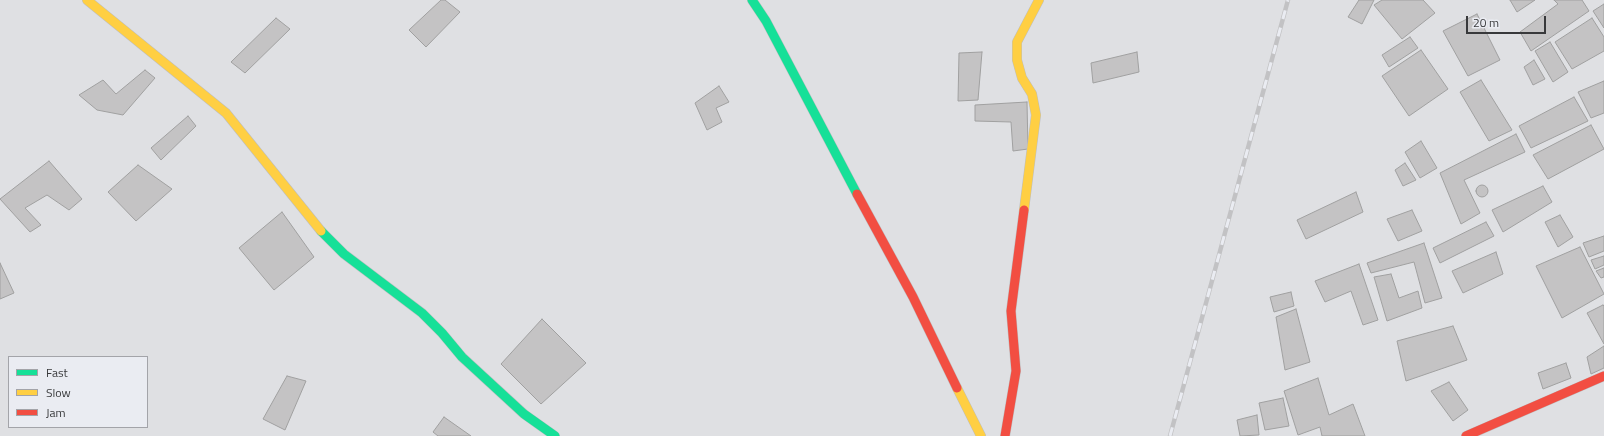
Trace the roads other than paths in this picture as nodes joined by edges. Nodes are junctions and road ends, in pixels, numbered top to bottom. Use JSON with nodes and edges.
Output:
{"nodes":[{"id":1,"x":87,"y":0,"type":"edge"},
{"id":2,"x":752,"y":0,"type":"edge"},
{"id":3,"x":1039,"y":0,"type":"edge"},
{"id":4,"x":1604,"y":376,"type":"edge"},
{"id":5,"x":555,"y":436,"type":"edge"},
{"id":6,"x":981,"y":436,"type":"edge"},
{"id":7,"x":1005,"y":436,"type":"edge"},
{"id":8,"x":1466,"y":436,"type":"edge"}],
"edges":[{"from":1,"to":5,"type":"street"},
{"from":2,"to":6,"type":"street"},
{"from":3,"to":7,"type":"street"},
{"from":4,"to":8,"type":"street"}]}
